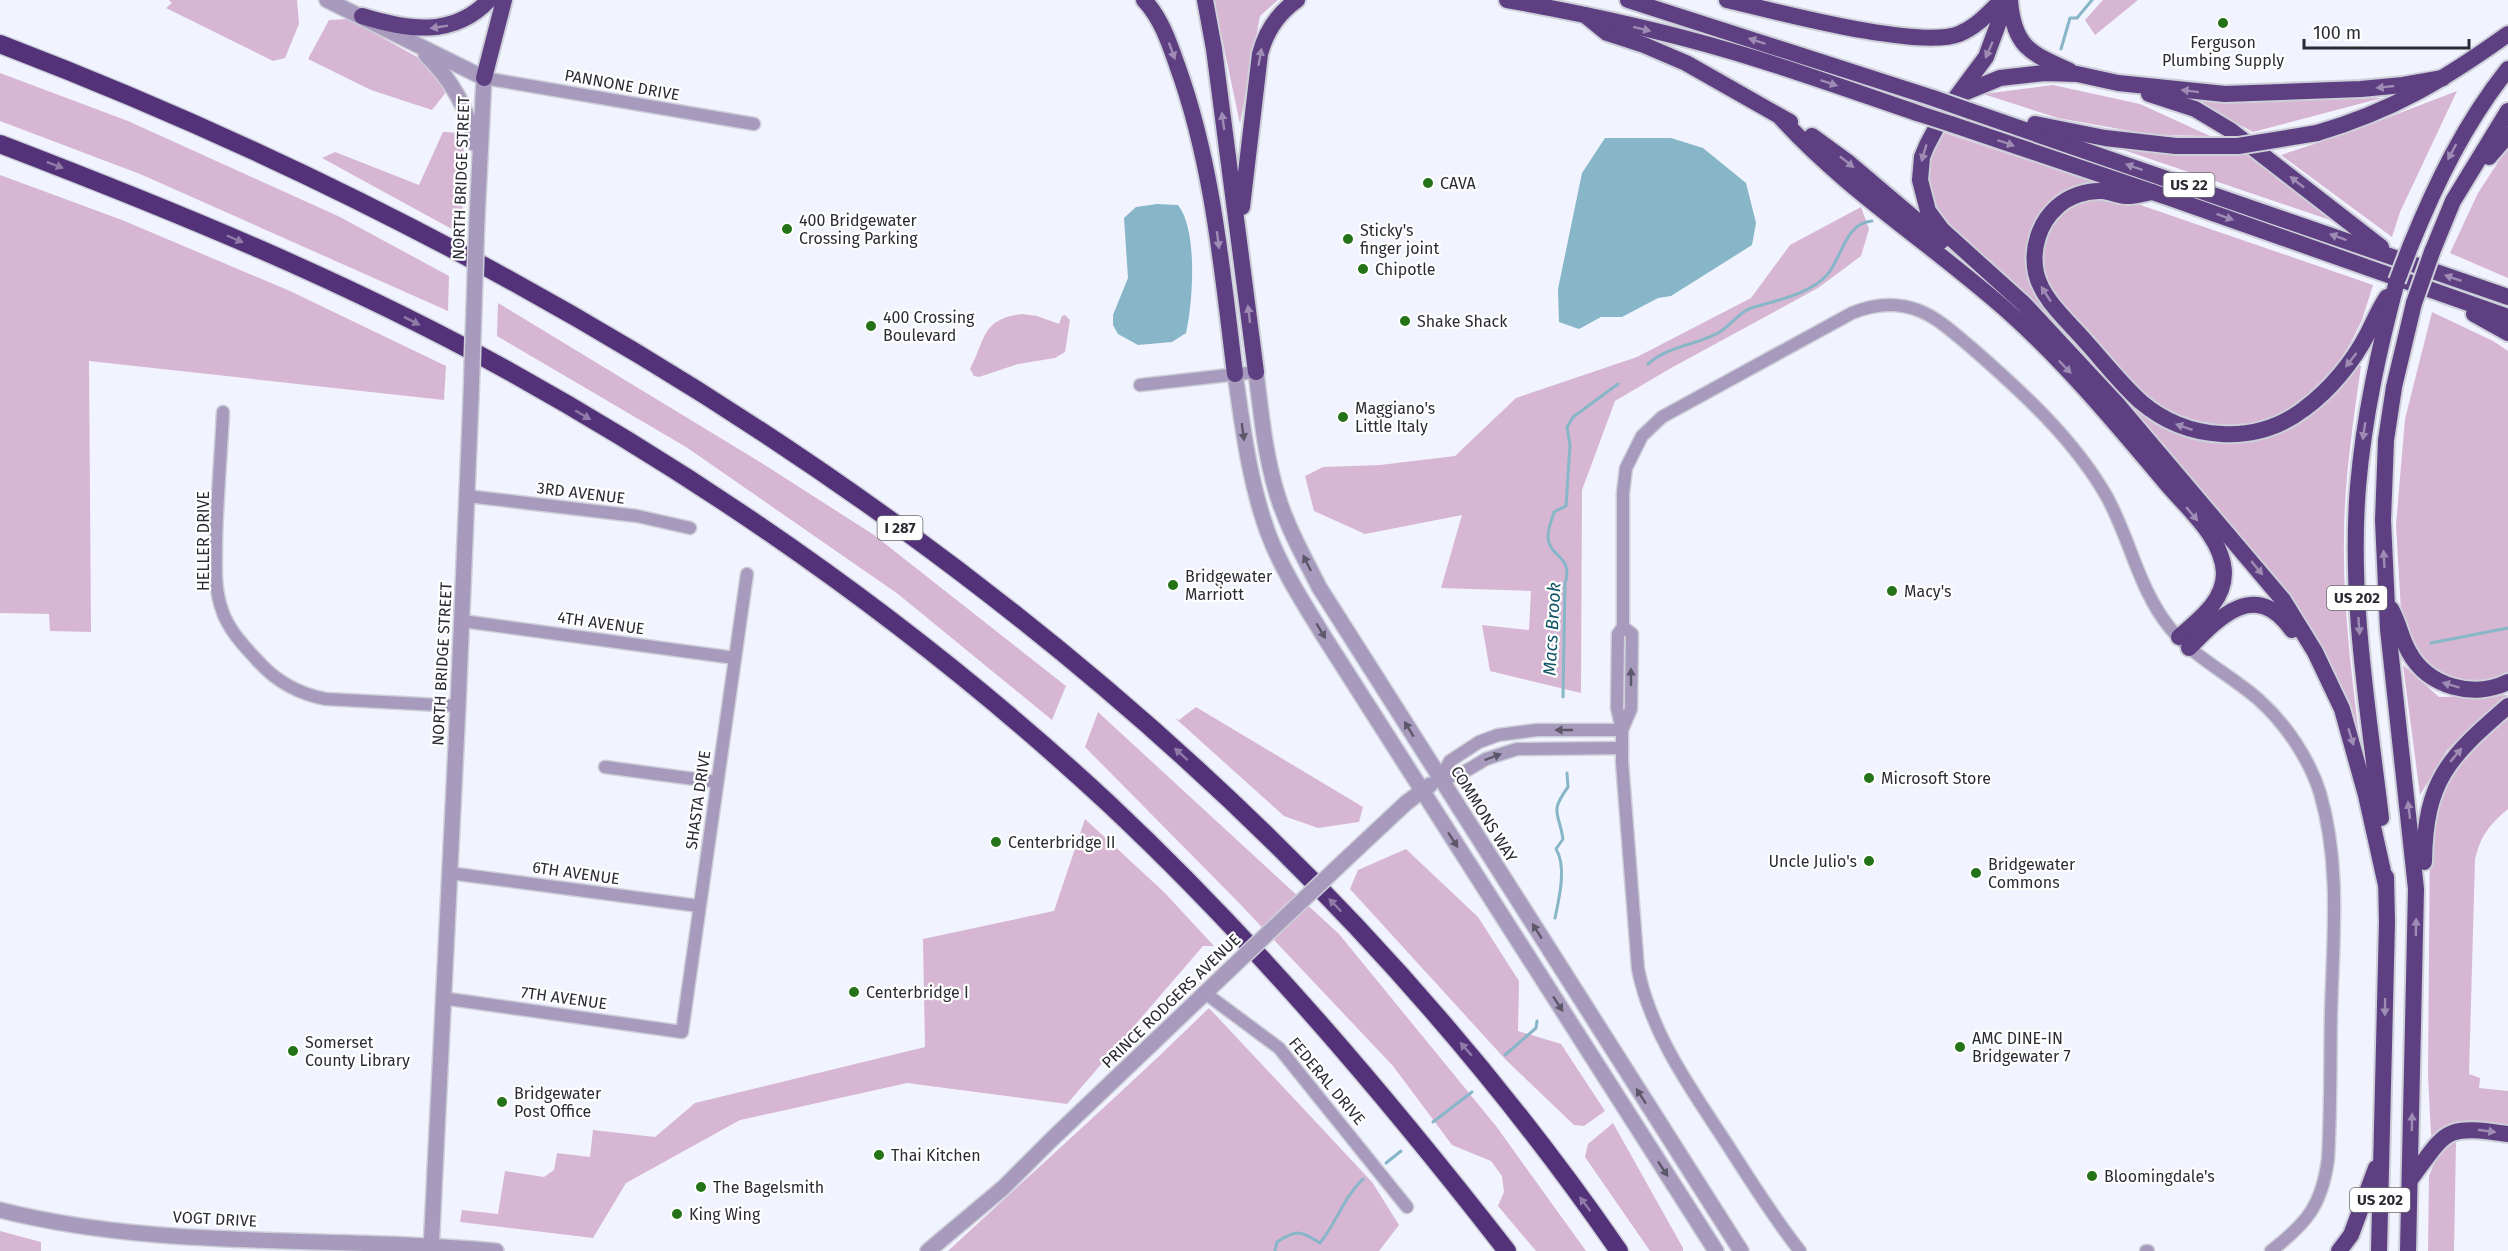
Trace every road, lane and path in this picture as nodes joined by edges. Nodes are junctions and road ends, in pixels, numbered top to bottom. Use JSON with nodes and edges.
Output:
{"nodes":[{"id":1,"x":327,"y":0,"type":"edge"},
{"id":2,"x":489,"y":0,"type":"edge"},
{"id":3,"x":504,"y":0,"type":"edge"},
{"id":4,"x":1144,"y":0,"type":"edge"},
{"id":5,"x":1297,"y":0,"type":"edge"},
{"id":6,"x":1507,"y":0,"type":"edge"},
{"id":7,"x":1628,"y":0,"type":"edge"},
{"id":8,"x":1727,"y":0,"type":"edge"},
{"id":9,"x":2002,"y":0,"type":"edge"},
{"id":10,"x":2008,"y":0,"type":"edge"},
{"id":11,"x":1206,"y":3,"type":"edge"},
{"id":12,"x":1585,"y":15,"type":"junction"},
{"id":13,"x":362,"y":16,"type":"junction"},
{"id":14,"x":2508,"y":34,"type":"edge"},
{"id":15,"x":405,"y":38,"type":"junction"},
{"id":16,"x":0,"y":44,"type":"edge"},
{"id":17,"x":2508,"y":69,"type":"edge"},
{"id":18,"x":2077,"y":74,"type":"junction"},
{"id":19,"x":484,"y":78,"type":"junction"},
{"id":20,"x":2443,"y":78,"type":"junction"},
{"id":21,"x":2118,"y":83,"type":"junction"},
{"id":22,"x":1960,"y":94,"type":"junction"},
{"id":23,"x":2508,"y":111,"type":"edge"},
{"id":24,"x":1977,"y":113,"type":"junction"},
{"id":25,"x":1781,"y":118,"type":"junction"},
{"id":26,"x":754,"y":124,"type":"dead end"},
{"id":27,"x":2508,"y":135,"type":"edge"},
{"id":28,"x":0,"y":144,"type":"edge"},
{"id":29,"x":479,"y":169,"type":"junction"},
{"id":30,"x":2152,"y":192,"type":"junction"},
{"id":31,"x":2453,"y":201,"type":"junction"},
{"id":32,"x":1239,"y":241,"type":"junction"},
{"id":33,"x":2393,"y":257,"type":"junction"},
{"id":34,"x":2434,"y":292,"type":"junction"},
{"id":35,"x":2508,"y":297,"type":"edge"},
{"id":36,"x":2384,"y":310,"type":"junction"},
{"id":37,"x":2031,"y":314,"type":"junction"},
{"id":38,"x":2508,"y":317,"type":"edge"},
{"id":39,"x":2508,"y":333,"type":"edge"},
{"id":40,"x":1256,"y":372,"type":"junction"},
{"id":41,"x":1235,"y":374,"type":"junction"},
{"id":42,"x":1140,"y":385,"type":"dead end"},
{"id":43,"x":223,"y":412,"type":"dead end"},
{"id":44,"x":467,"y":496,"type":"junction"},
{"id":45,"x":690,"y":528,"type":"dead end"},
{"id":46,"x":747,"y":574,"type":"dead end"},
{"id":47,"x":2386,"y":599,"type":"junction"},
{"id":48,"x":462,"y":621,"type":"junction"},
{"id":49,"x":2184,"y":643,"type":"junction"},
{"id":50,"x":735,"y":658,"type":"junction"},
{"id":51,"x":2508,"y":682,"type":"edge"},
{"id":52,"x":2330,"y":684,"type":"junction"},
{"id":53,"x":458,"y":706,"type":"junction"},
{"id":54,"x":2508,"y":706,"type":"edge"},
{"id":55,"x":1622,"y":730,"type":"junction"},
{"id":56,"x":1622,"y":748,"type":"junction"},
{"id":57,"x":605,"y":767,"type":"dead end"},
{"id":58,"x":1440,"y":779,"type":"junction"},
{"id":59,"x":717,"y":782,"type":"junction"},
{"id":60,"x":1422,"y":790,"type":"junction"},
{"id":61,"x":449,"y":873,"type":"junction"},
{"id":62,"x":2386,"y":885,"type":"junction"},
{"id":63,"x":2416,"y":889,"type":"junction"},
{"id":64,"x":699,"y":906,"type":"junction"},
{"id":65,"x":1205,"y":993,"type":"junction"},
{"id":66,"x":442,"y":998,"type":"junction"},
{"id":67,"x":682,"y":1032,"type":"joint"},
{"id":68,"x":2508,"y":1134,"type":"edge"},
{"id":69,"x":2382,"y":1150,"type":"junction"},
{"id":70,"x":2410,"y":1180,"type":"junction"},
{"id":71,"x":1407,"y":1208,"type":"dead end"},
{"id":72,"x":0,"y":1210,"type":"edge"},
{"id":73,"x":431,"y":1248,"type":"edge"},
{"id":74,"x":496,"y":1251,"type":"edge"},
{"id":75,"x":928,"y":1251,"type":"edge"},
{"id":76,"x":1507,"y":1251,"type":"edge"},
{"id":77,"x":1619,"y":1251,"type":"edge"},
{"id":78,"x":1716,"y":1251,"type":"edge"},
{"id":79,"x":1741,"y":1251,"type":"edge"},
{"id":80,"x":1800,"y":1251,"type":"edge"},
{"id":81,"x":2271,"y":1251,"type":"edge"},
{"id":82,"x":2339,"y":1251,"type":"edge"},
{"id":83,"x":2379,"y":1251,"type":"edge"},
{"id":84,"x":2408,"y":1251,"type":"edge"}],
"edges":[{"from":1,"to":13,"type":"street"},
{"from":2,"to":13,"type":"highway","one_way":true},
{"from":3,"to":19,"type":"highway"},
{"from":4,"to":41,"type":"highway","one_way":true},
{"from":32,"to":5,"type":"highway","one_way":true},
{"from":6,"to":12,"type":"highway","number":"US 22"},
{"from":24,"to":7,"type":"highway","number":"US 22","one_way":true,"bridge":true},
{"from":8,"to":9,"type":"highway"},
{"from":10,"to":18,"type":"highway"},
{"from":10,"to":22,"type":"highway","one_way":true},
{"from":32,"to":11,"type":"highway","one_way":true},
{"from":12,"to":25,"type":"highway"},
{"from":12,"to":30,"type":"highway","number":"US 22","one_way":true,"bridge":true},
{"from":13,"to":15,"type":"street"},
{"from":14,"to":20,"type":"highway"},
{"from":15,"to":19,"type":"street"},
{"from":15,"to":29,"type":"street"},
{"from":77,"to":16,"type":"highway","number":"I 287","one_way":true},
{"from":17,"to":36,"type":"highway","one_way":true,"bridge":true},
{"from":18,"to":21,"type":"highway"},
{"from":18,"to":22,"type":"highway"},
{"from":19,"to":26,"type":"street","name":"PANNONE DRIVE"},
{"from":19,"to":29,"type":"street","name":"NORTH BRIDGE STREET"},
{"from":20,"to":21,"type":"highway","one_way":true},
{"from":20,"to":24,"type":"highway","bridge":true},
{"from":33,"to":21,"type":"highway","one_way":true},
{"from":22,"to":37,"type":"highway","one_way":true},
{"from":23,"to":31,"type":"highway","number":"US 202"},
{"from":33,"to":24,"type":"highway","number":"US 22","one_way":true},
{"from":25,"to":37,"type":"highway","one_way":true},
{"from":25,"to":49,"type":"highway","one_way":true},
{"from":27,"to":31,"type":"highway"},
{"from":28,"to":76,"type":"highway","one_way":true},
{"from":29,"to":44,"type":"street","name":"NORTH BRIDGE STREET","bridge":true},
{"from":30,"to":34,"type":"highway","number":"US 22","one_way":true},
{"from":36,"to":30,"type":"highway","one_way":true},
{"from":47,"to":31,"type":"highway","number":"US 202","one_way":true,"bridge":true},
{"from":40,"to":32,"type":"highway","one_way":true},
{"from":35,"to":33,"type":"highway","number":"US 22","one_way":true},
{"from":34,"to":38,"type":"highway","number":"US 22"},
{"from":34,"to":39,"type":"highway"},
{"from":36,"to":62,"type":"highway","number":"US 202","one_way":true},
{"from":37,"to":52,"type":"highway","one_way":true},
{"from":40,"to":41,"type":"street"},
{"from":58,"to":40,"type":"street","name":"COMMONS WAY","one_way":true},
{"from":41,"to":42,"type":"street"},
{"from":41,"to":60,"type":"street","one_way":true},
{"from":43,"to":53,"type":"street","name":"HELLER DRIVE"},
{"from":44,"to":45,"type":"street","name":"3RD AVENUE"},
{"from":44,"to":48,"type":"street","name":"NORTH BRIDGE STREET"},
{"from":46,"to":50,"type":"street","name":"SHASTA DRIVE"},
{"from":51,"to":47,"type":"highway","one_way":true},
{"from":63,"to":47,"type":"highway","number":"US 202","one_way":true},
{"from":48,"to":50,"type":"street","name":"4TH AVENUE"},
{"from":48,"to":53,"type":"street","name":"NORTH BRIDGE STREET"},
{"from":49,"to":52,"type":"highway"},
{"from":49,"to":55,"type":"street"},
{"from":49,"to":81,"type":"street"},
{"from":50,"to":59,"type":"street","name":"SHASTA DRIVE"},
{"from":52,"to":62,"type":"highway","one_way":true},
{"from":53,"to":61,"type":"street","name":"NORTH BRIDGE STREET"},
{"from":63,"to":54,"type":"highway","one_way":true},
{"from":55,"to":56,"type":"street"},
{"from":55,"to":58,"type":"street","name":"PRINCE RODGERS AVENUE","one_way":true},
{"from":58,"to":56,"type":"street","name":"PRINCE RODGERS AVENUE","one_way":true},
{"from":56,"to":80,"type":"street"},
{"from":57,"to":59,"type":"street"},
{"from":58,"to":60,"type":"street","name":"PRINCE RODGERS AVENUE"},
{"from":79,"to":58,"type":"street","name":"COMMONS WAY","one_way":true},
{"from":59,"to":64,"type":"street","name":"SHASTA DRIVE"},
{"from":60,"to":65,"type":"street","name":"PRINCE RODGERS AVENUE","bridge":true},
{"from":60,"to":78,"type":"street","one_way":true},
{"from":61,"to":64,"type":"street","name":"6TH AVENUE"},
{"from":61,"to":66,"type":"street","name":"NORTH BRIDGE STREET"},
{"from":62,"to":69,"type":"highway","number":"US 202","one_way":true},
{"from":70,"to":63,"type":"highway","number":"US 202","one_way":true},
{"from":64,"to":67,"type":"street","name":"SHASTA DRIVE"},
{"from":65,"to":71,"type":"street","name":"FEDERAL DRIVE"},
{"from":65,"to":75,"type":"street","name":"PRINCE RODGERS AVENUE"},
{"from":66,"to":67,"type":"street","name":"7TH AVENUE"},
{"from":66,"to":73,"type":"street","name":"NORTH BRIDGE STREET"},
{"from":70,"to":68,"type":"highway","one_way":true},
{"from":69,"to":82,"type":"highway"},
{"from":69,"to":83,"type":"highway","number":"US 202"},
{"from":70,"to":84,"type":"highway","number":"US 202"},
{"from":72,"to":73,"type":"street","name":"VOGT DRIVE"},
{"from":73,"to":74,"type":"street"}]}
